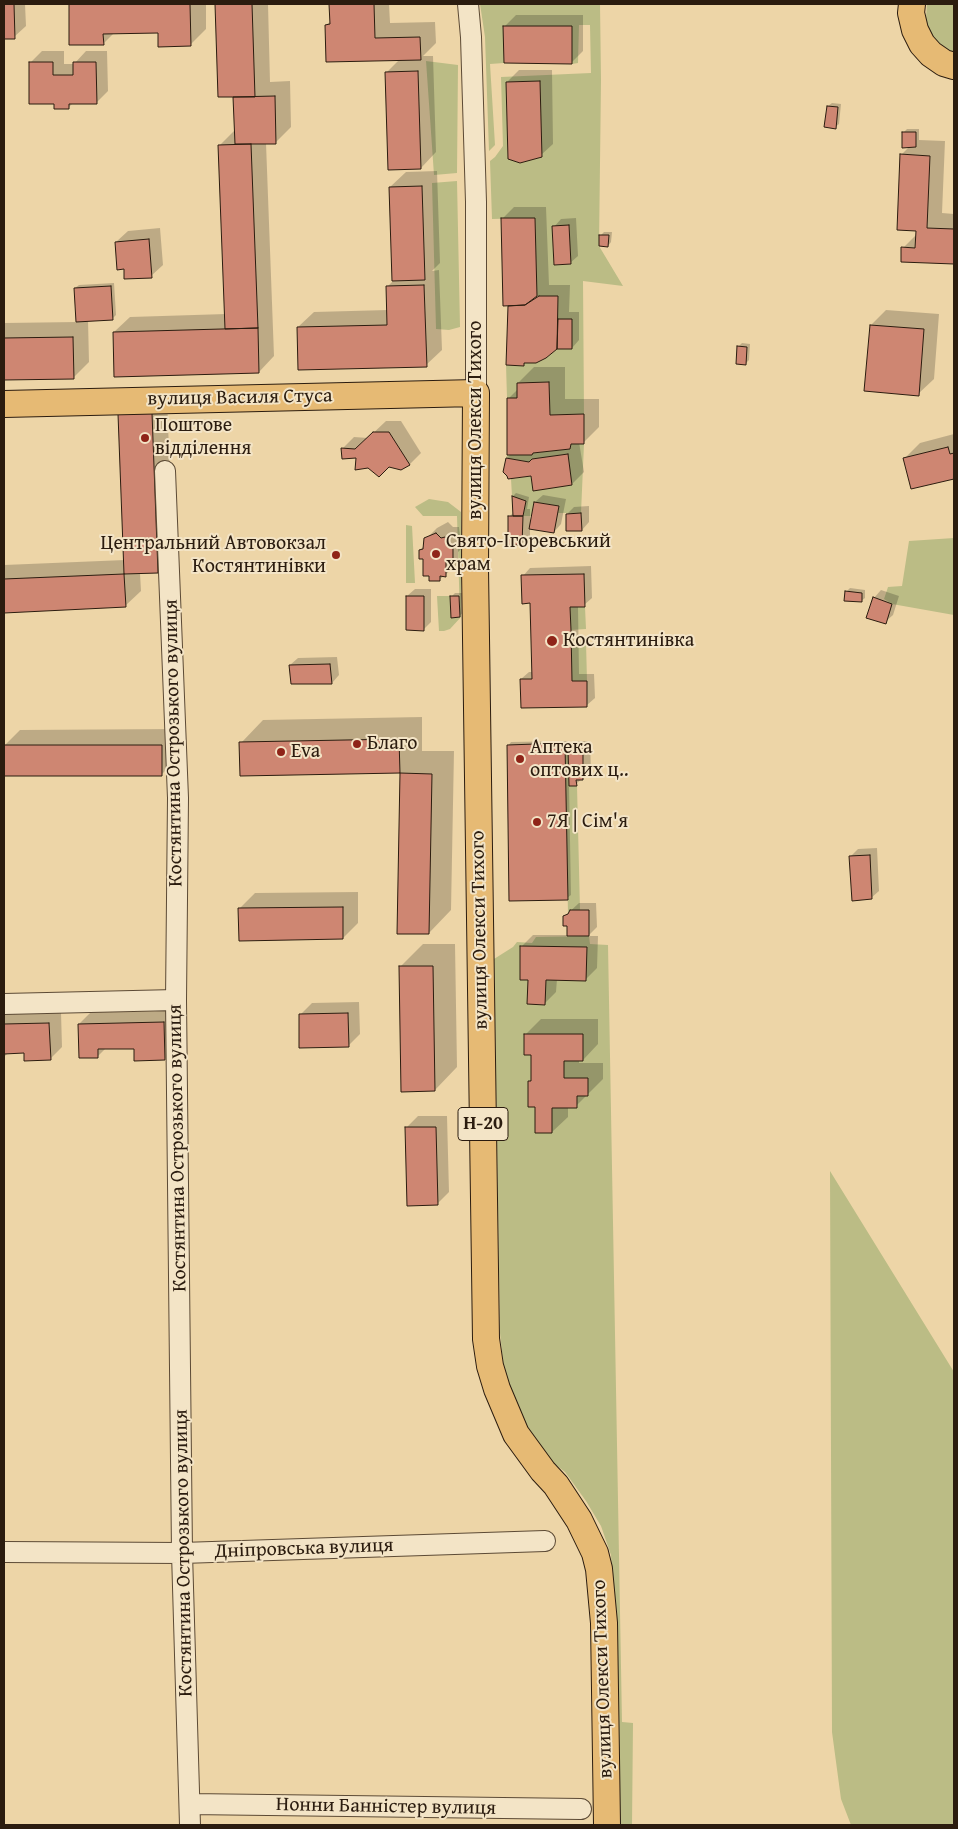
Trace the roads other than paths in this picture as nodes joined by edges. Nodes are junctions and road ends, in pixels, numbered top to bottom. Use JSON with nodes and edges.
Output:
{"nodes":[{"id":1,"x":468,"y":4,"type":"edge"},
{"id":2,"x":912,"y":8,"type":"edge"},
{"id":3,"x":954,"y":66,"type":"edge"},
{"id":4,"x":476,"y":393,"type":"junction"},
{"id":5,"x":4,"y":404,"type":"edge"},
{"id":6,"x":165,"y":471,"type":"dead end"},
{"id":7,"x":176,"y":1000,"type":"junction"},
{"id":8,"x":4,"y":1004,"type":"edge"},
{"id":9,"x":545,"y":1541,"type":"dead end"},
{"id":10,"x":4,"y":1552,"type":"edge"},
{"id":11,"x":182,"y":1553,"type":"junction"},
{"id":12,"x":190,"y":1804,"type":"junction"},
{"id":13,"x":581,"y":1809,"type":"dead end"},
{"id":14,"x":190,"y":1825,"type":"edge"},
{"id":15,"x":607,"y":1825,"type":"edge"}],
"edges":[{"from":1,"to":4,"type":"street","name":"вулиця Олекси Тихого"},
{"from":2,"to":3,"type":"main road"},
{"from":4,"to":5,"type":"main road","name":"вулиця Василя Стуса"},
{"from":4,"to":15,"type":"main road","name":"вулиця Олекси Тихого","number":"Н-20"},
{"from":6,"to":7,"type":"street","name":"Костянтина Острозького вулиця"},
{"from":7,"to":8,"type":"street"},
{"from":7,"to":11,"type":"street","name":"Костянтина Острозького вулиця"},
{"from":9,"to":11,"type":"street","name":"Дніпровська вулиця"},
{"from":10,"to":11,"type":"street","name":"Дніпровська вулиця"},
{"from":11,"to":12,"type":"street","name":"Костянтина Острозького вулиця"},
{"from":12,"to":13,"type":"street","name":"Нонни Банністер вулиця"},
{"from":12,"to":14,"type":"street","name":"Костянтина Острозького вулиця"}]}
